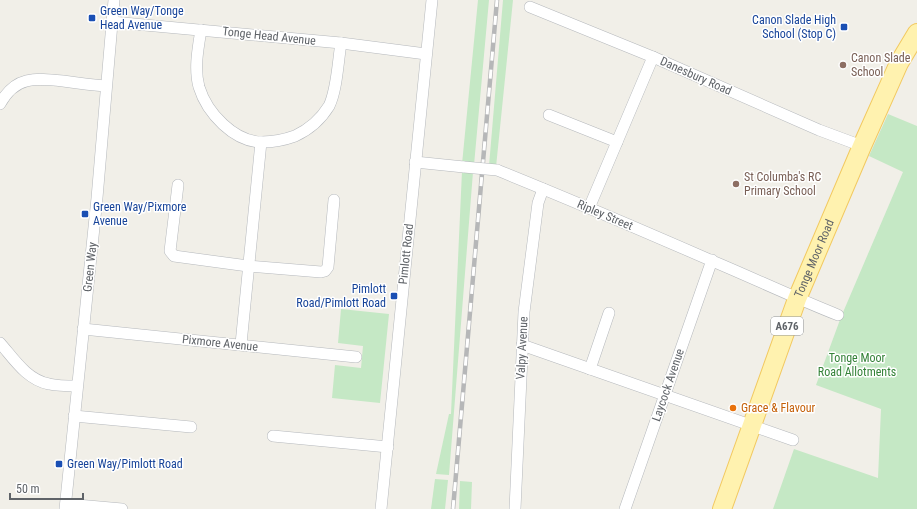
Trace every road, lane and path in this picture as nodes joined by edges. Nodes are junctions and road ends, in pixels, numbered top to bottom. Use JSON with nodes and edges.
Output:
{"nodes":[{"id":1,"x":114,"y":0,"type":"edge"},
{"id":2,"x":432,"y":0,"type":"edge"},
{"id":3,"x":530,"y":7,"type":"dead end"},
{"id":4,"x":112,"y":22,"type":"junction"},
{"id":5,"x":200,"y":30,"type":"junction"},
{"id":6,"x":917,"y":33,"type":"edge"},
{"id":7,"x":341,"y":43,"type":"junction"},
{"id":8,"x":426,"y":54,"type":"junction"},
{"id":9,"x":653,"y":57,"type":"junction"},
{"id":10,"x":106,"y":86,"type":"junction"},
{"id":11,"x":0,"y":104,"type":"edge"},
{"id":12,"x":549,"y":115,"type":"dead end"},
{"id":13,"x":261,"y":142,"type":"junction"},
{"id":14,"x":617,"y":142,"type":"junction"},
{"id":15,"x":862,"y":146,"type":"junction"},
{"id":16,"x":415,"y":162,"type":"junction"},
{"id":17,"x":178,"y":185,"type":"dead end"},
{"id":18,"x":543,"y":189,"type":"junction"},
{"id":19,"x":334,"y":200,"type":"dead end"},
{"id":20,"x":589,"y":208,"type":"junction"},
{"id":21,"x":712,"y":260,"type":"junction"},
{"id":22,"x":248,"y":266,"type":"junction"},
{"id":23,"x":797,"y":299,"type":"junction"},
{"id":24,"x":609,"y":314,"type":"dead end"},
{"id":25,"x":838,"y":315,"type":"dead end"},
{"id":26,"x":83,"y":329,"type":"junction"},
{"id":27,"x":0,"y":343,"type":"edge"},
{"id":28,"x":241,"y":344,"type":"junction"},
{"id":29,"x":522,"y":345,"type":"junction"},
{"id":30,"x":356,"y":357,"type":"dead end"},
{"id":31,"x":590,"y":369,"type":"junction"},
{"id":32,"x":77,"y":386,"type":"junction"},
{"id":33,"x":664,"y":396,"type":"junction"},
{"id":34,"x":74,"y":416,"type":"junction"},
{"id":35,"x":751,"y":426,"type":"junction"},
{"id":36,"x":192,"y":427,"type":"dead end"},
{"id":37,"x":273,"y":436,"type":"dead end"},
{"id":38,"x":793,"y":440,"type":"dead end"},
{"id":39,"x":388,"y":447,"type":"junction"},
{"id":40,"x":66,"y":506,"type":"edge"},
{"id":41,"x":122,"y":509,"type":"edge"},
{"id":42,"x":381,"y":509,"type":"edge"},
{"id":43,"x":515,"y":509,"type":"edge"},
{"id":44,"x":625,"y":509,"type":"edge"},
{"id":45,"x":722,"y":509,"type":"edge"}],
"edges":[{"from":1,"to":4,"type":"street","name":"Green Way"},
{"from":2,"to":8,"type":"street","name":"Pimlott Road"},
{"from":3,"to":9,"type":"street","name":"Danesbury Road"},
{"from":4,"to":5,"type":"street","name":"Tonge Head Avenue"},
{"from":4,"to":10,"type":"street","name":"Green Way"},
{"from":5,"to":7,"type":"street","name":"Tonge Head Avenue"},
{"from":5,"to":13,"type":"street"},
{"from":6,"to":15,"type":"main road","number":"A676"},
{"from":7,"to":8,"type":"street","name":"Tonge Head Avenue"},
{"from":7,"to":13,"type":"street"},
{"from":8,"to":16,"type":"street","name":"Pimlott Road"},
{"from":9,"to":14,"type":"street"},
{"from":9,"to":15,"type":"street","name":"Danesbury Road"},
{"from":10,"to":11,"type":"street"},
{"from":10,"to":26,"type":"street","name":"Green Way"},
{"from":12,"to":14,"type":"street"},
{"from":13,"to":22,"type":"street"},
{"from":14,"to":20,"type":"street"},
{"from":15,"to":23,"type":"main road","name":"Tonge Moor Road","number":"A676"},
{"from":16,"to":18,"type":"street","name":"Ripley Street","bridge":true},
{"from":16,"to":39,"type":"street","name":"Pimlott Road"},
{"from":17,"to":22,"type":"street"},
{"from":18,"to":20,"type":"street","name":"Ripley Street"},
{"from":18,"to":29,"type":"street","name":"Valpy Avenue"},
{"from":19,"to":22,"type":"street"},
{"from":20,"to":21,"type":"street","name":"Ripley Street"},
{"from":21,"to":23,"type":"street","name":"Ripley Street"},
{"from":21,"to":33,"type":"street","name":"Laycock Avenue"},
{"from":22,"to":28,"type":"street"},
{"from":23,"to":25,"type":"street","name":"Ripley Street"},
{"from":23,"to":35,"type":"main road","name":"Tonge Moor Road","number":"A676"},
{"from":24,"to":31,"type":"street"},
{"from":26,"to":28,"type":"street","name":"Pixmore Avenue"},
{"from":26,"to":32,"type":"street","name":"Green Way"},
{"from":27,"to":32,"type":"street"},
{"from":28,"to":30,"type":"street","name":"Pixmore Avenue"},
{"from":29,"to":31,"type":"street"},
{"from":29,"to":43,"type":"street","name":"Valpy Avenue"},
{"from":31,"to":33,"type":"street"},
{"from":32,"to":34,"type":"street","name":"Green Way"},
{"from":33,"to":35,"type":"street"},
{"from":33,"to":44,"type":"street","name":"Laycock Avenue"},
{"from":34,"to":36,"type":"street"},
{"from":34,"to":40,"type":"street","name":"Green Way"},
{"from":35,"to":38,"type":"street"},
{"from":35,"to":45,"type":"main road","name":"Tonge Moor Road","number":"A676"},
{"from":37,"to":39,"type":"street"},
{"from":39,"to":42,"type":"street","name":"Pimlott Road"},
{"from":40,"to":41,"type":"street"}]}
